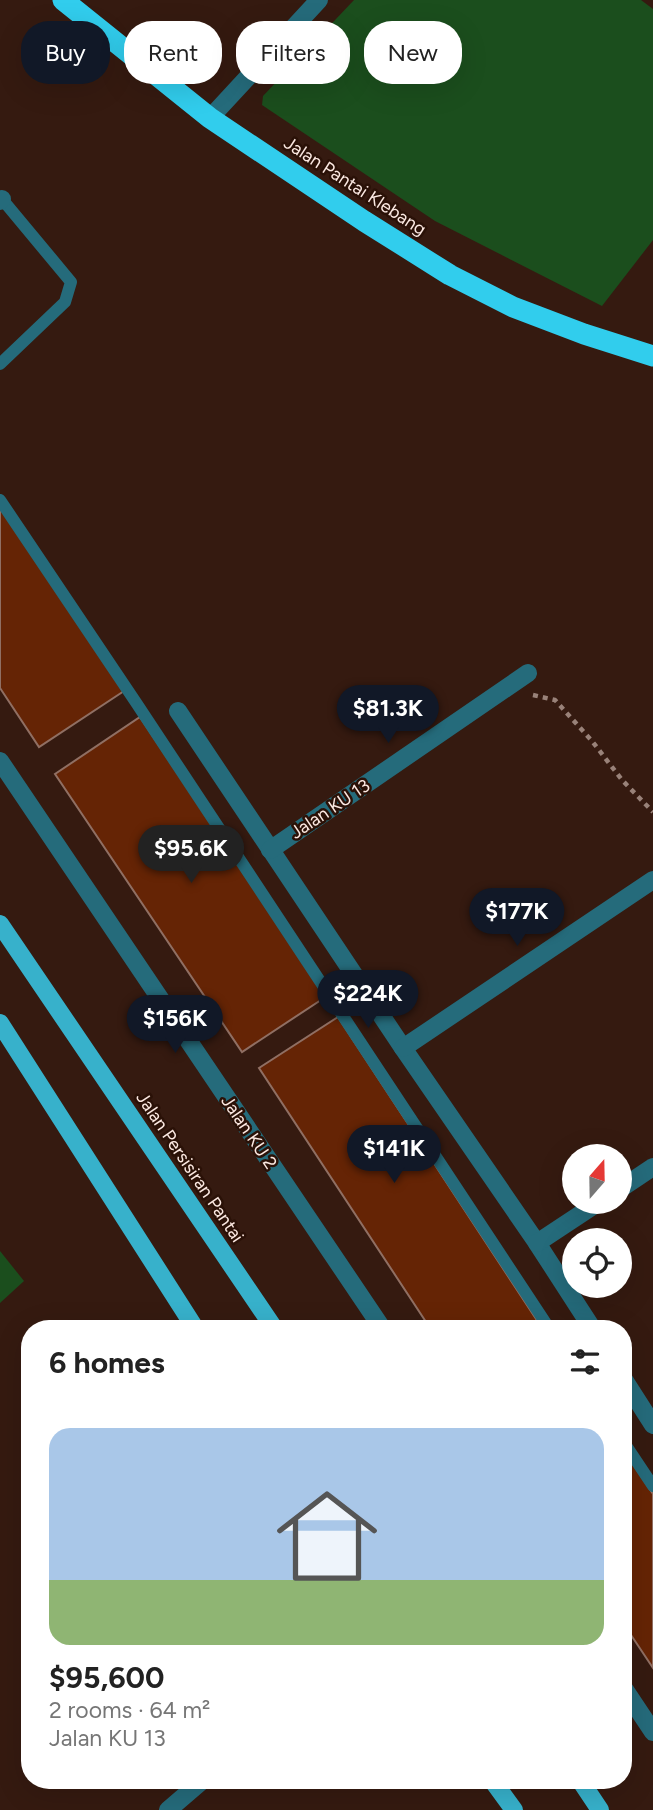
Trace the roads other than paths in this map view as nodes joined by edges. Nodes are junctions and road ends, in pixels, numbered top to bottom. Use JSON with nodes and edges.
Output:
{"nodes":[{"id":1,"x":63,"y":0,"type":"edge"},
{"id":2,"x":319,"y":0,"type":"edge"},
{"id":3,"x":210,"y":118,"type":"junction"},
{"id":4,"x":1,"y":200,"type":"edge"},
{"id":5,"x":653,"y":356,"type":"edge"},
{"id":6,"x":0,"y":364,"type":"edge"},
{"id":7,"x":0,"y":500,"type":"edge"},
{"id":8,"x":528,"y":673,"type":"dead end"},
{"id":9,"x":178,"y":711,"type":"dead end"},
{"id":10,"x":0,"y":761,"type":"edge"},
{"id":11,"x":270,"y":850,"type":"junction"},
{"id":12,"x":653,"y":880,"type":"edge"},
{"id":13,"x":0,"y":924,"type":"edge"},
{"id":14,"x":0,"y":1023,"type":"edge"},
{"id":15,"x":403,"y":1048,"type":"junction"},
{"id":16,"x":653,"y":1167,"type":"edge"},
{"id":17,"x":632,"y":1181,"type":"edge"},
{"id":18,"x":581,"y":1214,"type":"edge"},
{"id":19,"x":537,"y":1243,"type":"junction"},
{"id":20,"x":190,"y":1320,"type":"edge"},
{"id":21,"x":269,"y":1320,"type":"edge"},
{"id":22,"x":377,"y":1320,"type":"edge"},
{"id":23,"x":544,"y":1320,"type":"edge"},
{"id":24,"x":587,"y":1320,"type":"edge"},
{"id":25,"x":632,"y":1392,"type":"edge"},
{"id":26,"x":653,"y":1425,"type":"edge"},
{"id":27,"x":632,"y":1454,"type":"edge"},
{"id":28,"x":653,"y":1486,"type":"edge"},
{"id":29,"x":632,"y":1700,"type":"edge"},
{"id":30,"x":653,"y":1732,"type":"edge"},
{"id":31,"x":192,"y":1789,"type":"edge"},
{"id":32,"x":499,"y":1789,"type":"edge"},
{"id":33,"x":586,"y":1789,"type":"edge"},
{"id":34,"x":168,"y":1810,"type":"edge"},
{"id":35,"x":514,"y":1810,"type":"edge"},
{"id":36,"x":600,"y":1810,"type":"edge"}],
"edges":[{"from":1,"to":3,"type":"highway","name":"Jalan Pantai Klebang"},
{"from":2,"to":3,"type":"street"},
{"from":3,"to":5,"type":"highway","name":"Jalan Pantai Klebang"},
{"from":4,"to":6,"type":"lane"},
{"from":7,"to":23,"type":"lane"},
{"from":8,"to":11,"type":"street","name":"Jalan KU 13"},
{"from":9,"to":11,"type":"street"},
{"from":10,"to":22,"type":"street","name":"Jalan KU 2"},
{"from":11,"to":15,"type":"street"},
{"from":12,"to":15,"type":"street"},
{"from":13,"to":21,"type":"main road","name":"Jalan Persisiran Pantai"},
{"from":14,"to":20,"type":"main road"},
{"from":15,"to":19,"type":"street"},
{"from":16,"to":17,"type":"street"},
{"from":18,"to":19,"type":"street"},
{"from":19,"to":24,"type":"street"},
{"from":25,"to":26,"type":"street"},
{"from":27,"to":28,"type":"lane"},
{"from":29,"to":30,"type":"street"},
{"from":31,"to":34,"type":"street"},
{"from":32,"to":35,"type":"main road"},
{"from":33,"to":36,"type":"main road"}]}
